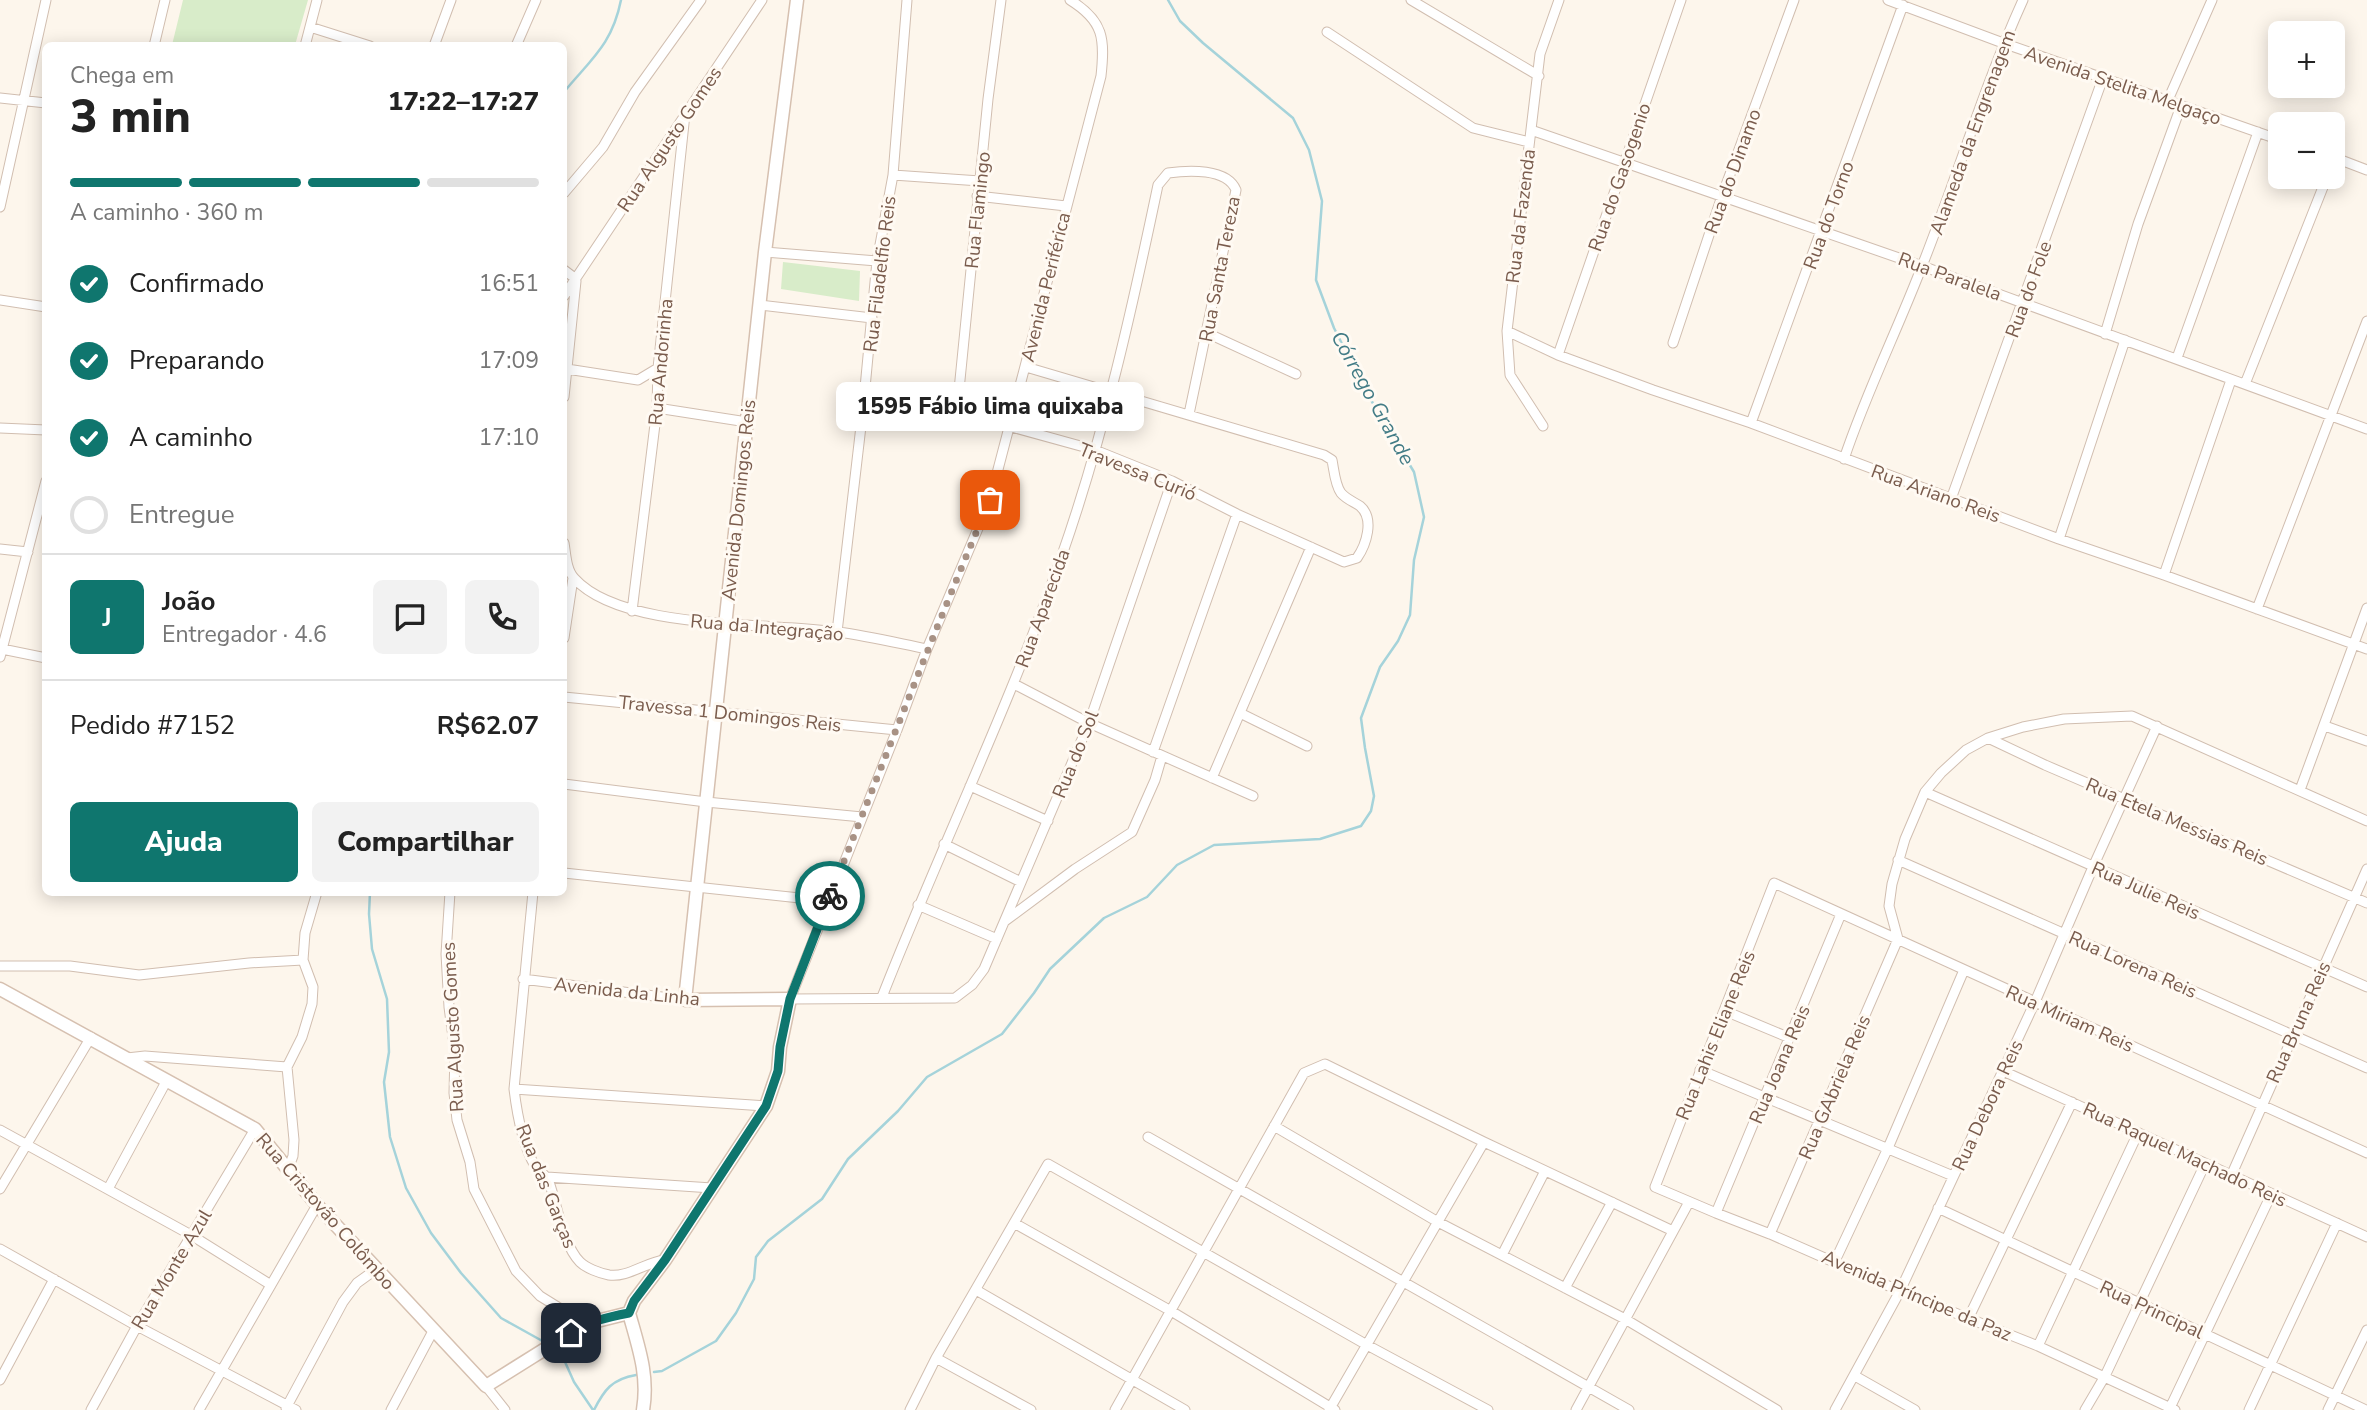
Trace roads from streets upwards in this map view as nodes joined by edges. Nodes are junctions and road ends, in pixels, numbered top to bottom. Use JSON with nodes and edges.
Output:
{"nodes":[{"id":1,"x":46,"y":0,"type":"edge"},
{"id":2,"x":165,"y":0,"type":"edge"},
{"id":3,"x":317,"y":0,"type":"edge"},
{"id":4,"x":451,"y":0,"type":"edge"},
{"id":5,"x":536,"y":0,"type":"edge"},
{"id":6,"x":701,"y":0,"type":"edge"},
{"id":7,"x":797,"y":0,"type":"edge"},
{"id":8,"x":907,"y":0,"type":"edge"},
{"id":9,"x":1001,"y":0,"type":"edge"},
{"id":10,"x":1070,"y":0,"type":"edge"},
{"id":11,"x":1411,"y":0,"type":"edge"},
{"id":12,"x":1559,"y":0,"type":"edge"},
{"id":13,"x":1681,"y":0,"type":"edge"},
{"id":14,"x":1794,"y":0,"type":"edge"},
{"id":15,"x":1888,"y":0,"type":"edge"},
{"id":16,"x":2023,"y":0,"type":"edge"},
{"id":17,"x":2212,"y":0,"type":"edge"},
{"id":18,"x":757,"y":2,"type":"edge"},
{"id":19,"x":1084,"y":3,"type":"edge"},
{"id":20,"x":1903,"y":5,"type":"junction"},
{"id":21,"x":310,"y":27,"type":"junction"},
{"id":22,"x":1326,"y":32,"type":"dead end"},
{"id":23,"x":155,"y":42,"type":"edge"},
{"id":24,"x":306,"y":42,"type":"edge"},
{"id":25,"x":357,"y":42,"type":"edge"},
{"id":26,"x":435,"y":42,"type":"edge"},
{"id":27,"x":518,"y":42,"type":"edge"},
{"id":28,"x":2003,"y":43,"type":"junction"},
{"id":29,"x":1539,"y":76,"type":"junction"},
{"id":30,"x":2103,"y":78,"type":"junction"},
{"id":31,"x":0,"y":98,"type":"edge"},
{"id":32,"x":24,"y":100,"type":"junction"},
{"id":33,"x":2168,"y":100,"type":"junction"},
{"id":34,"x":42,"y":102,"type":"edge"},
{"id":35,"x":2181,"y":106,"type":"junction"},
{"id":36,"x":685,"y":114,"type":"junction"},
{"id":37,"x":1531,"y":130,"type":"junction"},
{"id":38,"x":2258,"y":132,"type":"junction"},
{"id":39,"x":2268,"y":136,"type":"edge"},
{"id":40,"x":1529,"y":142,"type":"junction"},
{"id":41,"x":2345,"y":162,"type":"edge"},
{"id":42,"x":1624,"y":164,"type":"junction"},
{"id":43,"x":2367,"y":170,"type":"edge"},
{"id":44,"x":892,"y":175,"type":"junction"},
{"id":45,"x":980,"y":181,"type":"junction"},
{"id":46,"x":567,"y":189,"type":"edge"},
{"id":47,"x":2322,"y":189,"type":"edge"},
{"id":48,"x":977,"y":196,"type":"junction"},
{"id":49,"x":1723,"y":196,"type":"junction"},
{"id":50,"x":1154,"y":202,"type":"joint"},
{"id":51,"x":1066,"y":206,"type":"junction"},
{"id":52,"x":0,"y":207,"type":"edge"},
{"id":53,"x":1823,"y":231,"type":"junction"},
{"id":54,"x":765,"y":252,"type":"junction"},
{"id":55,"x":877,"y":261,"type":"junction"},
{"id":56,"x":1923,"y":266,"type":"junction"},
{"id":57,"x":567,"y":272,"type":"edge"},
{"id":58,"x":576,"y":279,"type":"junction"},
{"id":59,"x":567,"y":292,"type":"edge"},
{"id":60,"x":0,"y":300,"type":"edge"},
{"id":61,"x":2023,"y":303,"type":"junction"},
{"id":62,"x":760,"y":305,"type":"junction"},
{"id":63,"x":42,"y":306,"type":"edge"},
{"id":64,"x":872,"y":318,"type":"junction"},
{"id":65,"x":2367,"y":321,"type":"edge"},
{"id":66,"x":1507,"y":331,"type":"junction"},
{"id":67,"x":1207,"y":333,"type":"junction"},
{"id":68,"x":2105,"y":334,"type":"junction"},
{"id":69,"x":2125,"y":340,"type":"junction"},
{"id":70,"x":1673,"y":343,"type":"dead end"},
{"id":71,"x":1558,"y":355,"type":"junction"},
{"id":72,"x":2177,"y":358,"type":"junction"},
{"id":73,"x":1026,"y":367,"type":"junction"},
{"id":74,"x":658,"y":368,"type":"junction"},
{"id":75,"x":567,"y":369,"type":"joint"},
{"id":76,"x":1296,"y":374,"type":"dead end"},
{"id":77,"x":2231,"y":380,"type":"junction"},
{"id":78,"x":2245,"y":384,"type":"junction"},
{"id":79,"x":1112,"y":391,"type":"junction"},
{"id":80,"x":657,"y":408,"type":"junction"},
{"id":81,"x":863,"y":409,"type":"junction"},
{"id":82,"x":1189,"y":414,"type":"junction"},
{"id":83,"x":2330,"y":415,"type":"junction"},
{"id":84,"x":956,"y":419,"type":"junction"},
{"id":85,"x":747,"y":422,"type":"junction"},
{"id":86,"x":1751,"y":423,"type":"junction"},
{"id":87,"x":1008,"y":426,"type":"junction"},
{"id":88,"x":1543,"y":426,"type":"dead end"},
{"id":89,"x":0,"y":428,"type":"edge"},
{"id":90,"x":2367,"y":429,"type":"edge"},
{"id":91,"x":42,"y":430,"type":"edge"},
{"id":92,"x":1094,"y":450,"type":"junction"},
{"id":93,"x":1844,"y":459,"type":"junction"},
{"id":94,"x":1172,"y":481,"type":"junction"},
{"id":95,"x":42,"y":496,"type":"edge"},
{"id":96,"x":1951,"y":499,"type":"junction"},
{"id":97,"x":1237,"y":514,"type":"junction"},
{"id":98,"x":2059,"y":539,"type":"junction"},
{"id":99,"x":0,"y":549,"type":"edge"},
{"id":100,"x":1316,"y":549,"type":"junction"},
{"id":101,"x":27,"y":552,"type":"junction"},
{"id":102,"x":567,"y":560,"type":"edge"},
{"id":103,"x":2164,"y":575,"type":"junction"},
{"id":104,"x":573,"y":578,"type":"junction"},
{"id":105,"x":2367,"y":608,"type":"edge"},
{"id":106,"x":2257,"y":609,"type":"junction"},
{"id":107,"x":632,"y":611,"type":"junction"},
{"id":108,"x":567,"y":618,"type":"edge"},
{"id":109,"x":725,"y":623,"type":"junction"},
{"id":110,"x":837,"y":632,"type":"junction"},
{"id":111,"x":2353,"y":644,"type":"junction"},
{"id":112,"x":927,"y":649,"type":"junction"},
{"id":113,"x":2367,"y":649,"type":"edge"},
{"id":114,"x":1,"y":653,"type":"edge"},
{"id":115,"x":42,"y":658,"type":"edge"},
{"id":116,"x":1014,"y":684,"type":"junction"},
{"id":117,"x":567,"y":697,"type":"edge"},
{"id":118,"x":715,"y":710,"type":"junction"},
{"id":119,"x":1240,"y":713,"type":"junction"},
{"id":120,"x":1089,"y":723,"type":"junction"},
{"id":121,"x":2157,"y":726,"type":"junction"},
{"id":122,"x":2325,"y":726,"type":"junction"},
{"id":123,"x":897,"y":730,"type":"junction"},
{"id":124,"x":1988,"y":738,"type":"junction"},
{"id":125,"x":2367,"y":741,"type":"edge"},
{"id":126,"x":1307,"y":746,"type":"dead end"},
{"id":127,"x":1157,"y":754,"type":"junction"},
{"id":128,"x":1212,"y":778,"type":"junction"},
{"id":129,"x":567,"y":784,"type":"edge"},
{"id":130,"x":970,"y":786,"type":"junction"},
{"id":131,"x":2300,"y":790,"type":"junction"},
{"id":132,"x":1925,"y":792,"type":"junction"},
{"id":133,"x":1253,"y":796,"type":"dead end"},
{"id":134,"x":2124,"y":798,"type":"junction"},
{"id":135,"x":706,"y":802,"type":"junction"},
{"id":136,"x":862,"y":817,"type":"junction"},
{"id":137,"x":1048,"y":821,"type":"junction"},
{"id":138,"x":2367,"y":821,"type":"edge"},
{"id":139,"x":944,"y":844,"type":"junction"},
{"id":140,"x":1898,"y":860,"type":"junction"},
{"id":141,"x":2093,"y":867,"type":"junction"},
{"id":142,"x":2367,"y":869,"type":"edge"},
{"id":143,"x":567,"y":873,"type":"edge"},
{"id":144,"x":1021,"y":881,"type":"junction"},
{"id":145,"x":1774,"y":883,"type":"joint"},
{"id":146,"x":697,"y":887,"type":"junction"},
{"id":147,"x":316,"y":896,"type":"edge"},
{"id":148,"x":450,"y":896,"type":"edge"},
{"id":149,"x":533,"y":896,"type":"edge"},
{"id":150,"x":2354,"y":897,"type":"junction"},
{"id":151,"x":828,"y":901,"type":"junction"},
{"id":152,"x":2367,"y":903,"type":"edge"},
{"id":153,"x":918,"y":905,"type":"junction"},
{"id":154,"x":1841,"y":914,"type":"junction"},
{"id":155,"x":1004,"y":921,"type":"junction"},
{"id":156,"x":2064,"y":933,"type":"junction"},
{"id":157,"x":997,"y":939,"type":"junction"},
{"id":158,"x":1898,"y":939,"type":"junction"},
{"id":159,"x":303,"y":960,"type":"junction"},
{"id":160,"x":0,"y":966,"type":"edge"},
{"id":161,"x":2322,"y":968,"type":"junction"},
{"id":162,"x":1964,"y":970,"type":"junction"},
{"id":163,"x":523,"y":979,"type":"junction"},
{"id":164,"x":2367,"y":987,"type":"edge"},
{"id":165,"x":0,"y":989,"type":"edge"},
{"id":166,"x":882,"y":997,"type":"junction"},
{"id":167,"x":941,"y":998,"type":"joint"},
{"id":168,"x":790,"y":999,"type":"junction"},
{"id":169,"x":685,"y":1000,"type":"junction"},
{"id":170,"x":2035,"y":1002,"type":"junction"},
{"id":171,"x":1725,"y":1011,"type":"junction"},
{"id":172,"x":2292,"y":1036,"type":"junction"},
{"id":173,"x":91,"y":1037,"type":"junction"},
{"id":174,"x":1790,"y":1038,"type":"junction"},
{"id":175,"x":127,"y":1058,"type":"junction"},
{"id":176,"x":287,"y":1067,"type":"junction"},
{"id":177,"x":2367,"y":1068,"type":"edge"},
{"id":178,"x":1700,"y":1070,"type":"junction"},
{"id":179,"x":2003,"y":1071,"type":"junction"},
{"id":180,"x":167,"y":1080,"type":"junction"},
{"id":181,"x":514,"y":1088,"type":"junction"},
{"id":182,"x":1766,"y":1098,"type":"junction"},
{"id":183,"x":2072,"y":1102,"type":"junction"},
{"id":184,"x":2262,"y":1105,"type":"junction"},
{"id":185,"x":766,"y":1106,"type":"junction"},
{"id":186,"x":1820,"y":1121,"type":"junction"},
{"id":187,"x":1274,"y":1126,"type":"junction"},
{"id":188,"x":255,"y":1129,"type":"junction"},
{"id":189,"x":0,"y":1130,"type":"edge"},
{"id":190,"x":2138,"y":1133,"type":"junction"},
{"id":191,"x":1148,"y":1137,"type":"dead end"},
{"id":192,"x":1484,"y":1142,"type":"junction"},
{"id":193,"x":27,"y":1144,"type":"junction"},
{"id":194,"x":1888,"y":1148,"type":"junction"},
{"id":195,"x":2367,"y":1153,"type":"edge"},
{"id":196,"x":2205,"y":1164,"type":"junction"},
{"id":197,"x":288,"y":1169,"type":"junction"},
{"id":198,"x":1545,"y":1171,"type":"junction"},
{"id":199,"x":1953,"y":1176,"type":"junction"},
{"id":200,"x":2231,"y":1176,"type":"junction"},
{"id":201,"x":547,"y":1177,"type":"junction"},
{"id":202,"x":1655,"y":1187,"type":"joint"},
{"id":203,"x":712,"y":1188,"type":"junction"},
{"id":204,"x":0,"y":1189,"type":"edge"},
{"id":205,"x":108,"y":1189,"type":"junction"},
{"id":206,"x":1238,"y":1189,"type":"junction"},
{"id":207,"x":2271,"y":1195,"type":"junction"},
{"id":208,"x":1612,"y":1202,"type":"junction"},
{"id":209,"x":1689,"y":1202,"type":"junction"},
{"id":210,"x":317,"y":1205,"type":"junction"},
{"id":211,"x":1938,"y":1208,"type":"junction"},
{"id":212,"x":1716,"y":1213,"type":"junction"},
{"id":213,"x":1438,"y":1222,"type":"junction"},
{"id":214,"x":1014,"y":1223,"type":"junction"},
{"id":215,"x":2337,"y":1223,"type":"junction"},
{"id":216,"x":1673,"y":1231,"type":"junction"},
{"id":217,"x":1770,"y":1234,"type":"junction"},
{"id":218,"x":191,"y":1236,"type":"junction"},
{"id":219,"x":2367,"y":1237,"type":"edge"},
{"id":220,"x":2007,"y":1239,"type":"junction"},
{"id":221,"x":0,"y":1249,"type":"edge"},
{"id":222,"x":1205,"y":1251,"type":"junction"},
{"id":223,"x":1502,"y":1255,"type":"junction"},
{"id":224,"x":665,"y":1260,"type":"junction"},
{"id":225,"x":1835,"y":1261,"type":"junction"},
{"id":226,"x":375,"y":1270,"type":"junction"},
{"id":227,"x":2074,"y":1272,"type":"junction"},
{"id":228,"x":54,"y":1279,"type":"junction"},
{"id":229,"x":1402,"y":1283,"type":"junction"},
{"id":230,"x":271,"y":1285,"type":"junction"},
{"id":231,"x":1565,"y":1288,"type":"junction"},
{"id":232,"x":976,"y":1290,"type":"junction"},
{"id":233,"x":1900,"y":1291,"type":"junction"},
{"id":234,"x":2139,"y":1304,"type":"junction"},
{"id":235,"x":1171,"y":1311,"type":"junction"},
{"id":236,"x":629,"y":1313,"type":"junction"},
{"id":237,"x":1969,"y":1317,"type":"junction"},
{"id":238,"x":1625,"y":1319,"type":"junction"},
{"id":239,"x":585,"y":1324,"type":"junction"},
{"id":240,"x":137,"y":1326,"type":"junction"},
{"id":241,"x":433,"y":1331,"type":"junction"},
{"id":242,"x":2367,"y":1331,"type":"edge"},
{"id":243,"x":2204,"y":1334,"type":"junction"},
{"id":244,"x":1367,"y":1345,"type":"junction"},
{"id":245,"x":2038,"y":1346,"type":"junction"},
{"id":246,"x":936,"y":1358,"type":"junction"},
{"id":247,"x":2270,"y":1366,"type":"junction"},
{"id":248,"x":222,"y":1370,"type":"junction"},
{"id":249,"x":1855,"y":1376,"type":"junction"},
{"id":250,"x":2105,"y":1376,"type":"junction"},
{"id":251,"x":0,"y":1380,"type":"edge"},
{"id":252,"x":1132,"y":1380,"type":"junction"},
{"id":253,"x":486,"y":1386,"type":"junction"},
{"id":254,"x":1588,"y":1387,"type":"junction"},
{"id":255,"x":2337,"y":1395,"type":"junction"},
{"id":256,"x":290,"y":1408,"type":"edge"},
{"id":257,"x":1331,"y":1409,"type":"edge"},
{"id":258,"x":2172,"y":1409,"type":"edge"},
{"id":259,"x":91,"y":1410,"type":"edge"},
{"id":260,"x":200,"y":1410,"type":"edge"},
{"id":261,"x":391,"y":1410,"type":"edge"},
{"id":262,"x":505,"y":1410,"type":"edge"},
{"id":263,"x":643,"y":1410,"type":"edge"},
{"id":264,"x":910,"y":1410,"type":"edge"},
{"id":265,"x":1031,"y":1410,"type":"edge"},
{"id":266,"x":1115,"y":1410,"type":"edge"},
{"id":267,"x":1185,"y":1410,"type":"edge"},
{"id":268,"x":1488,"y":1410,"type":"edge"},
{"id":269,"x":1576,"y":1410,"type":"edge"},
{"id":270,"x":1629,"y":1410,"type":"edge"},
{"id":271,"x":1777,"y":1410,"type":"edge"},
{"id":272,"x":1835,"y":1410,"type":"edge"},
{"id":273,"x":1915,"y":1410,"type":"edge"},
{"id":274,"x":2085,"y":1410,"type":"edge"},
{"id":275,"x":2249,"y":1410,"type":"edge"},
{"id":276,"x":2328,"y":1410,"type":"edge"},
{"id":277,"x":2366,"y":1410,"type":"edge"}],
"edges":[{"from":1,"to":32,"type":"street"},
{"from":2,"to":23,"type":"street"},
{"from":3,"to":21,"type":"street"},
{"from":4,"to":26,"type":"street"},
{"from":5,"to":27,"type":"street"},
{"from":6,"to":46,"type":"street"},
{"from":7,"to":54,"type":"street","name":"Avenida Domingos Reis"},
{"from":8,"to":44,"type":"street","name":"Rua Filadelfio Reis"},
{"from":9,"to":45,"type":"street","name":"Rua Flamingo"},
{"from":10,"to":19,"type":"street"},
{"from":11,"to":29,"type":"street"},
{"from":12,"to":29,"type":"street","name":"Rua da Fazenda"},
{"from":13,"to":42,"type":"street","name":"Rua do Gasogenio"},
{"from":14,"to":49,"type":"street","name":"Rua do Dinamo"},
{"from":15,"to":20,"type":"street","name":"Avenida Stelita Melgaço"},
{"from":16,"to":28,"type":"street","name":"Alameda da Engrenagem"},
{"from":17,"to":33,"type":"street"},
{"from":18,"to":36,"type":"street","name":"Rua Algusto Gomes"},
{"from":19,"to":51,"type":"street","name":"Avenida Periférica"},
{"from":20,"to":28,"type":"street","name":"Avenida Stelita Melgaço"},
{"from":20,"to":53,"type":"street","name":"Rua do Torno"},
{"from":21,"to":24,"type":"street"},
{"from":21,"to":25,"type":"street"},
{"from":22,"to":40,"type":"street"},
{"from":28,"to":30,"type":"street","name":"Avenida Stelita Melgaço"},
{"from":28,"to":56,"type":"street","name":"Alameda da Engrenagem"},
{"from":29,"to":37,"type":"street","name":"Rua da Fazenda"},
{"from":30,"to":33,"type":"street","name":"Avenida Stelita Melgaço"},
{"from":30,"to":61,"type":"street","name":"Rua do Fole"},
{"from":31,"to":32,"type":"street"},
{"from":32,"to":34,"type":"street"},
{"from":32,"to":52,"type":"street"},
{"from":33,"to":35,"type":"street","name":"Avenida Stelita Melgaço"},
{"from":35,"to":38,"type":"street","name":"Avenida Stelita Melgaço"},
{"from":35,"to":68,"type":"street"},
{"from":36,"to":58,"type":"street","name":"Rua Algusto Gomes"},
{"from":36,"to":74,"type":"street","name":"Rua Andorinha"},
{"from":37,"to":40,"type":"street","name":"Rua da Fazenda"},
{"from":37,"to":42,"type":"street","name":"Rua Paralela"},
{"from":38,"to":39,"type":"street","name":"Avenida Stelita Melgaço"},
{"from":38,"to":72,"type":"street"},
{"from":40,"to":66,"type":"street","name":"Rua da Fazenda"},
{"from":41,"to":43,"type":"street"},
{"from":42,"to":49,"type":"street","name":"Rua Paralela"},
{"from":42,"to":71,"type":"street","name":"Rua do Gasogenio"},
{"from":44,"to":45,"type":"street"},
{"from":44,"to":55,"type":"street","name":"Rua Filadelfio Reis"},
{"from":45,"to":48,"type":"street","name":"Rua Flamingo"},
{"from":47,"to":78,"type":"street"},
{"from":48,"to":51,"type":"street"},
{"from":48,"to":84,"type":"street","name":"Rua Flamingo"},
{"from":49,"to":53,"type":"street","name":"Rua Paralela"},
{"from":49,"to":70,"type":"street","name":"Rua do Dinamo"},
{"from":50,"to":67,"type":"street","name":"Rua Santa Tereza"},
{"from":50,"to":79,"type":"street","name":"Rua Aparecida"},
{"from":51,"to":73,"type":"street","name":"Avenida Periférica"},
{"from":53,"to":56,"type":"street","name":"Rua Paralela"},
{"from":53,"to":86,"type":"street","name":"Rua do Torno"},
{"from":54,"to":55,"type":"street"},
{"from":54,"to":62,"type":"street","name":"Avenida Domingos Reis"},
{"from":55,"to":64,"type":"street","name":"Rua Filadelfio Reis"},
{"from":56,"to":61,"type":"street","name":"Rua Paralela"},
{"from":56,"to":93,"type":"street","name":"Alameda da Engrenagem"},
{"from":57,"to":58,"type":"street"},
{"from":58,"to":59,"type":"street","name":"Rua Algusto Gomes"},
{"from":58,"to":75,"type":"street"},
{"from":60,"to":63,"type":"street"},
{"from":61,"to":68,"type":"street","name":"Rua Paralela"},
{"from":61,"to":96,"type":"street","name":"Rua do Fole"},
{"from":62,"to":64,"type":"street"},
{"from":62,"to":85,"type":"street","name":"Avenida Domingos Reis"},
{"from":64,"to":81,"type":"street","name":"Rua Filadelfio Reis"},
{"from":65,"to":83,"type":"street"},
{"from":66,"to":71,"type":"street","name":"Rua Ariano Reis"},
{"from":66,"to":88,"type":"street","name":"Rua da Fazenda"},
{"from":67,"to":76,"type":"street"},
{"from":67,"to":82,"type":"street","name":"Rua Santa Tereza"},
{"from":68,"to":69,"type":"street","name":"Rua Paralela"},
{"from":69,"to":72,"type":"street","name":"Rua Paralela"},
{"from":69,"to":98,"type":"street"},
{"from":71,"to":86,"type":"street","name":"Rua Ariano Reis"},
{"from":72,"to":77,"type":"street","name":"Rua Paralela"},
{"from":73,"to":79,"type":"street"},
{"from":73,"to":87,"type":"street","name":"Avenida Periférica"},
{"from":74,"to":75,"type":"street"},
{"from":74,"to":80,"type":"street","name":"Rua Andorinha"},
{"from":77,"to":78,"type":"street","name":"Rua Paralela"},
{"from":77,"to":103,"type":"street"},
{"from":78,"to":83,"type":"street","name":"Rua Paralela"},
{"from":79,"to":82,"type":"street"},
{"from":79,"to":92,"type":"street","name":"Rua Aparecida"},
{"from":80,"to":85,"type":"street"},
{"from":80,"to":107,"type":"street","name":"Rua Andorinha"},
{"from":81,"to":84,"type":"street","name":"Travessa Curió"},
{"from":81,"to":110,"type":"street","name":"Rua Filadelfio Reis"},
{"from":82,"to":100,"type":"street","name":"Travessa Curió"},
{"from":83,"to":90,"type":"street","name":"Rua Paralela"},
{"from":83,"to":106,"type":"street"},
{"from":84,"to":87,"type":"street","name":"Travessa Curió"},
{"from":85,"to":109,"type":"street","name":"Avenida Domingos Reis"},
{"from":86,"to":93,"type":"street","name":"Rua Ariano Reis"},
{"from":87,"to":92,"type":"street","name":"Travessa Curió"},
{"from":87,"to":112,"type":"street","name":"Avenida Periférica"},
{"from":89,"to":91,"type":"street"},
{"from":92,"to":94,"type":"street","name":"Travessa Curió"},
{"from":92,"to":116,"type":"street","name":"Rua Aparecida"},
{"from":93,"to":96,"type":"street","name":"Rua Ariano Reis"},
{"from":94,"to":97,"type":"street","name":"Travessa Curió"},
{"from":94,"to":120,"type":"street","name":"Rua do Sol"},
{"from":95,"to":101,"type":"street"},
{"from":96,"to":98,"type":"street","name":"Rua Ariano Reis"},
{"from":97,"to":100,"type":"street","name":"Travessa Curió"},
{"from":97,"to":127,"type":"street"},
{"from":98,"to":103,"type":"street","name":"Rua Ariano Reis"},
{"from":99,"to":101,"type":"street"},
{"from":100,"to":119,"type":"street"},
{"from":101,"to":114,"type":"street"},
{"from":102,"to":104,"type":"street"},
{"from":103,"to":106,"type":"street","name":"Rua Ariano Reis"},
{"from":104,"to":107,"type":"street","name":"Rua da Integração"},
{"from":104,"to":108,"type":"street"},
{"from":105,"to":111,"type":"street"},
{"from":106,"to":111,"type":"street","name":"Rua Ariano Reis"},
{"from":107,"to":109,"type":"street","name":"Rua da Integração"},
{"from":109,"to":110,"type":"street","name":"Rua da Integração"},
{"from":109,"to":118,"type":"street","name":"Avenida Domingos Reis"},
{"from":110,"to":112,"type":"street","name":"Rua da Integração"},
{"from":111,"to":113,"type":"street","name":"Rua Ariano Reis"},
{"from":111,"to":122,"type":"street"},
{"from":112,"to":123,"type":"street","name":"Avenida Periférica"},
{"from":114,"to":115,"type":"street"},
{"from":116,"to":120,"type":"street"},
{"from":116,"to":130,"type":"street","name":"Rua Aparecida"},
{"from":117,"to":118,"type":"street","name":"Travessa 1 Domingos Reis"},
{"from":118,"to":123,"type":"street","name":"Travessa 1 Domingos Reis"},
{"from":118,"to":135,"type":"street","name":"Avenida Domingos Reis"},
{"from":119,"to":126,"type":"street"},
{"from":119,"to":128,"type":"street"},
{"from":120,"to":127,"type":"street"},
{"from":120,"to":137,"type":"street","name":"Rua do Sol"},
{"from":121,"to":124,"type":"street"},
{"from":121,"to":131,"type":"street"},
{"from":121,"to":134,"type":"street","name":"Rua Debora Reis"},
{"from":122,"to":125,"type":"street"},
{"from":122,"to":131,"type":"street"},
{"from":123,"to":136,"type":"street","name":"Avenida Periférica"},
{"from":124,"to":132,"type":"street"},
{"from":124,"to":134,"type":"street","name":"Rua Etela Messias Reis"},
{"from":127,"to":128,"type":"street"},
{"from":127,"to":155,"type":"street"},
{"from":128,"to":133,"type":"street"},
{"from":129,"to":135,"type":"street"},
{"from":130,"to":137,"type":"street"},
{"from":130,"to":139,"type":"street","name":"Rua Aparecida"},
{"from":131,"to":138,"type":"street"},
{"from":132,"to":140,"type":"street"},
{"from":132,"to":141,"type":"street","name":"Rua Julie Reis"},
{"from":134,"to":141,"type":"street","name":"Rua Debora Reis"},
{"from":134,"to":150,"type":"street","name":"Rua Etela Messias Reis"},
{"from":135,"to":136,"type":"street"},
{"from":135,"to":146,"type":"street","name":"Avenida Domingos Reis"},
{"from":136,"to":151,"type":"street","name":"Avenida Periférica"},
{"from":137,"to":144,"type":"street","name":"Rua do Sol"},
{"from":139,"to":144,"type":"street"},
{"from":139,"to":153,"type":"street","name":"Rua Aparecida"},
{"from":140,"to":156,"type":"street","name":"Rua Lorena Reis"},
{"from":140,"to":158,"type":"street"},
{"from":141,"to":156,"type":"street","name":"Rua Debora Reis"},
{"from":141,"to":161,"type":"street","name":"Rua Julie Reis"},
{"from":142,"to":150,"type":"street","name":"Rua Bruna Reis"},
{"from":143,"to":146,"type":"street"},
{"from":144,"to":155,"type":"street","name":"Rua do Sol"},
{"from":145,"to":154,"type":"street","name":"Rua Miriam Reis"},
{"from":145,"to":171,"type":"street","name":"Rua Lahis Eliane Reis"},
{"from":146,"to":151,"type":"street"},
{"from":146,"to":169,"type":"street","name":"Avenida Domingos Reis"},
{"from":147,"to":159,"type":"street"},
{"from":148,"to":239,"type":"street","name":"Rua Algusto Gomes"},
{"from":149,"to":163,"type":"street","name":"Rua das Garças"},
{"from":150,"to":152,"type":"street","name":"Rua Etela Messias Reis"},
{"from":150,"to":161,"type":"street","name":"Rua Bruna Reis"},
{"from":151,"to":168,"type":"street","name":"Avenida Periférica"},
{"from":153,"to":157,"type":"street"},
{"from":153,"to":166,"type":"street","name":"Rua Aparecida"},
{"from":154,"to":158,"type":"street","name":"Rua Miriam Reis"},
{"from":154,"to":174,"type":"street","name":"Rua Joana Reis"},
{"from":155,"to":157,"type":"street","name":"Rua do Sol"},
{"from":156,"to":170,"type":"street","name":"Rua Debora Reis"},
{"from":156,"to":172,"type":"street","name":"Rua Lorena Reis"},
{"from":157,"to":167,"type":"street","name":"Rua do Sol"},
{"from":158,"to":162,"type":"street","name":"Rua Miriam Reis"},
{"from":158,"to":186,"type":"street","name":"Rua GAbriela Reis"},
{"from":159,"to":160,"type":"street"},
{"from":159,"to":176,"type":"street"},
{"from":161,"to":164,"type":"street","name":"Rua Julie Reis"},
{"from":161,"to":172,"type":"street","name":"Rua Bruna Reis"},
{"from":162,"to":170,"type":"street","name":"Rua Miriam Reis"},
{"from":162,"to":194,"type":"street"},
{"from":163,"to":169,"type":"street","name":"Avenida da Linha"},
{"from":163,"to":181,"type":"street","name":"Rua das Garças"},
{"from":165,"to":173,"type":"street","name":"Rua Cristovão Colômbo"},
{"from":166,"to":167,"type":"street","name":"Avenida da Linha"},
{"from":166,"to":168,"type":"street","name":"Avenida da Linha"},
{"from":168,"to":169,"type":"street","name":"Avenida da Linha"},
{"from":168,"to":185,"type":"street"},
{"from":170,"to":179,"type":"street","name":"Rua Debora Reis"},
{"from":170,"to":184,"type":"street","name":"Rua Miriam Reis"},
{"from":171,"to":174,"type":"street"},
{"from":171,"to":178,"type":"street","name":"Rua Lahis Eliane Reis"},
{"from":172,"to":177,"type":"street","name":"Rua Lorena Reis"},
{"from":172,"to":184,"type":"street","name":"Rua Bruna Reis"},
{"from":173,"to":175,"type":"street","name":"Rua Cristovão Colômbo"},
{"from":173,"to":193,"type":"street"},
{"from":174,"to":182,"type":"street","name":"Rua Joana Reis"},
{"from":175,"to":176,"type":"street"},
{"from":175,"to":180,"type":"street","name":"Rua Cristovão Colômbo"},
{"from":176,"to":197,"type":"street"},
{"from":178,"to":182,"type":"street"},
{"from":178,"to":202,"type":"street","name":"Rua Lahis Eliane Reis"},
{"from":179,"to":183,"type":"street","name":"Rua Raquel Machado Reis"},
{"from":179,"to":199,"type":"street","name":"Rua Debora Reis"},
{"from":180,"to":188,"type":"street","name":"Rua Cristovão Colômbo"},
{"from":180,"to":205,"type":"street"},
{"from":181,"to":185,"type":"street"},
{"from":181,"to":201,"type":"street","name":"Rua das Garças"},
{"from":182,"to":186,"type":"street"},
{"from":182,"to":212,"type":"street","name":"Rua Joana Reis"},
{"from":183,"to":190,"type":"street","name":"Rua Raquel Machado Reis"},
{"from":183,"to":220,"type":"street"},
{"from":184,"to":195,"type":"street","name":"Rua Miriam Reis"},
{"from":184,"to":200,"type":"street","name":"Rua Bruna Reis"},
{"from":185,"to":203,"type":"street"},
{"from":186,"to":194,"type":"street"},
{"from":186,"to":217,"type":"street","name":"Rua GAbriela Reis"},
{"from":187,"to":192,"type":"street"},
{"from":187,"to":206,"type":"street"},
{"from":187,"to":213,"type":"street"},
{"from":188,"to":197,"type":"street","name":"Rua Cristovão Colômbo"},
{"from":188,"to":218,"type":"street","name":"Rua Monte Azul"},
{"from":189,"to":193,"type":"street"},
{"from":190,"to":196,"type":"street","name":"Rua Raquel Machado Reis"},
{"from":190,"to":227,"type":"street"},
{"from":191,"to":206,"type":"street"},
{"from":192,"to":198,"type":"street"},
{"from":192,"to":213,"type":"street"},
{"from":193,"to":204,"type":"street"},
{"from":193,"to":205,"type":"street"},
{"from":194,"to":199,"type":"street"},
{"from":194,"to":225,"type":"street"},
{"from":196,"to":200,"type":"street","name":"Rua Raquel Machado Reis"},
{"from":196,"to":234,"type":"street"},
{"from":197,"to":210,"type":"street","name":"Rua Cristovão Colômbo"},
{"from":198,"to":208,"type":"street"},
{"from":198,"to":223,"type":"street"},
{"from":199,"to":211,"type":"street","name":"Rua Debora Reis"},
{"from":200,"to":207,"type":"street","name":"Rua Raquel Machado Reis"},
{"from":201,"to":203,"type":"street"},
{"from":201,"to":224,"type":"street","name":"Rua das Garças"},
{"from":202,"to":209,"type":"street","name":"Avenida Príncipe da Paz"},
{"from":203,"to":224,"type":"street"},
{"from":205,"to":218,"type":"street"},
{"from":206,"to":222,"type":"street"},
{"from":206,"to":229,"type":"street"},
{"from":207,"to":215,"type":"street","name":"Rua Raquel Machado Reis"},
{"from":207,"to":243,"type":"street"},
{"from":208,"to":216,"type":"street"},
{"from":208,"to":231,"type":"street"},
{"from":209,"to":212,"type":"street","name":"Avenida Príncipe da Paz"},
{"from":209,"to":216,"type":"street"},
{"from":210,"to":226,"type":"street","name":"Rua Cristovão Colômbo"},
{"from":210,"to":230,"type":"street"},
{"from":211,"to":220,"type":"street","name":"Rua Principal"},
{"from":211,"to":233,"type":"street","name":"Rua Debora Reis"},
{"from":212,"to":217,"type":"street","name":"Avenida Príncipe da Paz"},
{"from":213,"to":223,"type":"street"},
{"from":213,"to":229,"type":"street"},
{"from":214,"to":222,"type":"street"},
{"from":214,"to":232,"type":"street"},
{"from":214,"to":235,"type":"street"},
{"from":215,"to":219,"type":"street","name":"Rua Raquel Machado Reis"},
{"from":215,"to":247,"type":"street"},
{"from":216,"to":238,"type":"street"},
{"from":217,"to":225,"type":"street","name":"Avenida Príncipe da Paz"},
{"from":218,"to":230,"type":"street"},
{"from":218,"to":240,"type":"street","name":"Rua Monte Azul"},
{"from":220,"to":227,"type":"street","name":"Rua Principal"},
{"from":220,"to":237,"type":"street"},
{"from":221,"to":228,"type":"street"},
{"from":222,"to":235,"type":"street"},
{"from":222,"to":244,"type":"street"},
{"from":223,"to":231,"type":"street"},
{"from":224,"to":236,"type":"street"},
{"from":225,"to":233,"type":"street","name":"Avenida Príncipe da Paz"},
{"from":226,"to":241,"type":"street","name":"Rua Cristovão Colômbo"},
{"from":226,"to":256,"type":"street"},
{"from":227,"to":234,"type":"street","name":"Rua Principal"},
{"from":227,"to":245,"type":"street"},
{"from":228,"to":240,"type":"street"},
{"from":228,"to":251,"type":"street"},
{"from":229,"to":244,"type":"street"},
{"from":229,"to":254,"type":"street"},
{"from":230,"to":248,"type":"street"},
{"from":231,"to":238,"type":"street"},
{"from":232,"to":246,"type":"street"},
{"from":232,"to":252,"type":"street"},
{"from":233,"to":237,"type":"street","name":"Avenida Príncipe da Paz"},
{"from":233,"to":249,"type":"street","name":"Rua Debora Reis"},
{"from":234,"to":243,"type":"street","name":"Rua Principal"},
{"from":234,"to":250,"type":"street"},
{"from":235,"to":252,"type":"street"},
{"from":235,"to":257,"type":"street"},
{"from":236,"to":239,"type":"street"},
{"from":236,"to":263,"type":"street"},
{"from":237,"to":245,"type":"street","name":"Avenida Príncipe da Paz"},
{"from":238,"to":254,"type":"street"},
{"from":238,"to":271,"type":"street"},
{"from":239,"to":253,"type":"street"},
{"from":240,"to":248,"type":"street"},
{"from":240,"to":259,"type":"street","name":"Rua Monte Azul"},
{"from":241,"to":253,"type":"street","name":"Rua Cristovão Colômbo"},
{"from":241,"to":261,"type":"street"},
{"from":242,"to":255,"type":"street"},
{"from":243,"to":247,"type":"street","name":"Rua Principal"},
{"from":243,"to":258,"type":"street"},
{"from":244,"to":257,"type":"street"},
{"from":244,"to":268,"type":"street"},
{"from":245,"to":250,"type":"street","name":"Avenida Príncipe da Paz"},
{"from":246,"to":264,"type":"street"},
{"from":246,"to":265,"type":"street"},
{"from":247,"to":255,"type":"street","name":"Rua Principal"},
{"from":247,"to":275,"type":"street"},
{"from":248,"to":256,"type":"street"},
{"from":248,"to":260,"type":"street"},
{"from":249,"to":272,"type":"street","name":"Rua Debora Reis"},
{"from":249,"to":273,"type":"street"},
{"from":250,"to":258,"type":"street","name":"Avenida Príncipe da Paz"},
{"from":250,"to":274,"type":"street"},
{"from":252,"to":266,"type":"street"},
{"from":252,"to":267,"type":"street"},
{"from":253,"to":262,"type":"street"},
{"from":254,"to":269,"type":"street"},
{"from":254,"to":270,"type":"street"},
{"from":255,"to":276,"type":"street"},
{"from":255,"to":277,"type":"street","name":"Rua Principal"}]}
